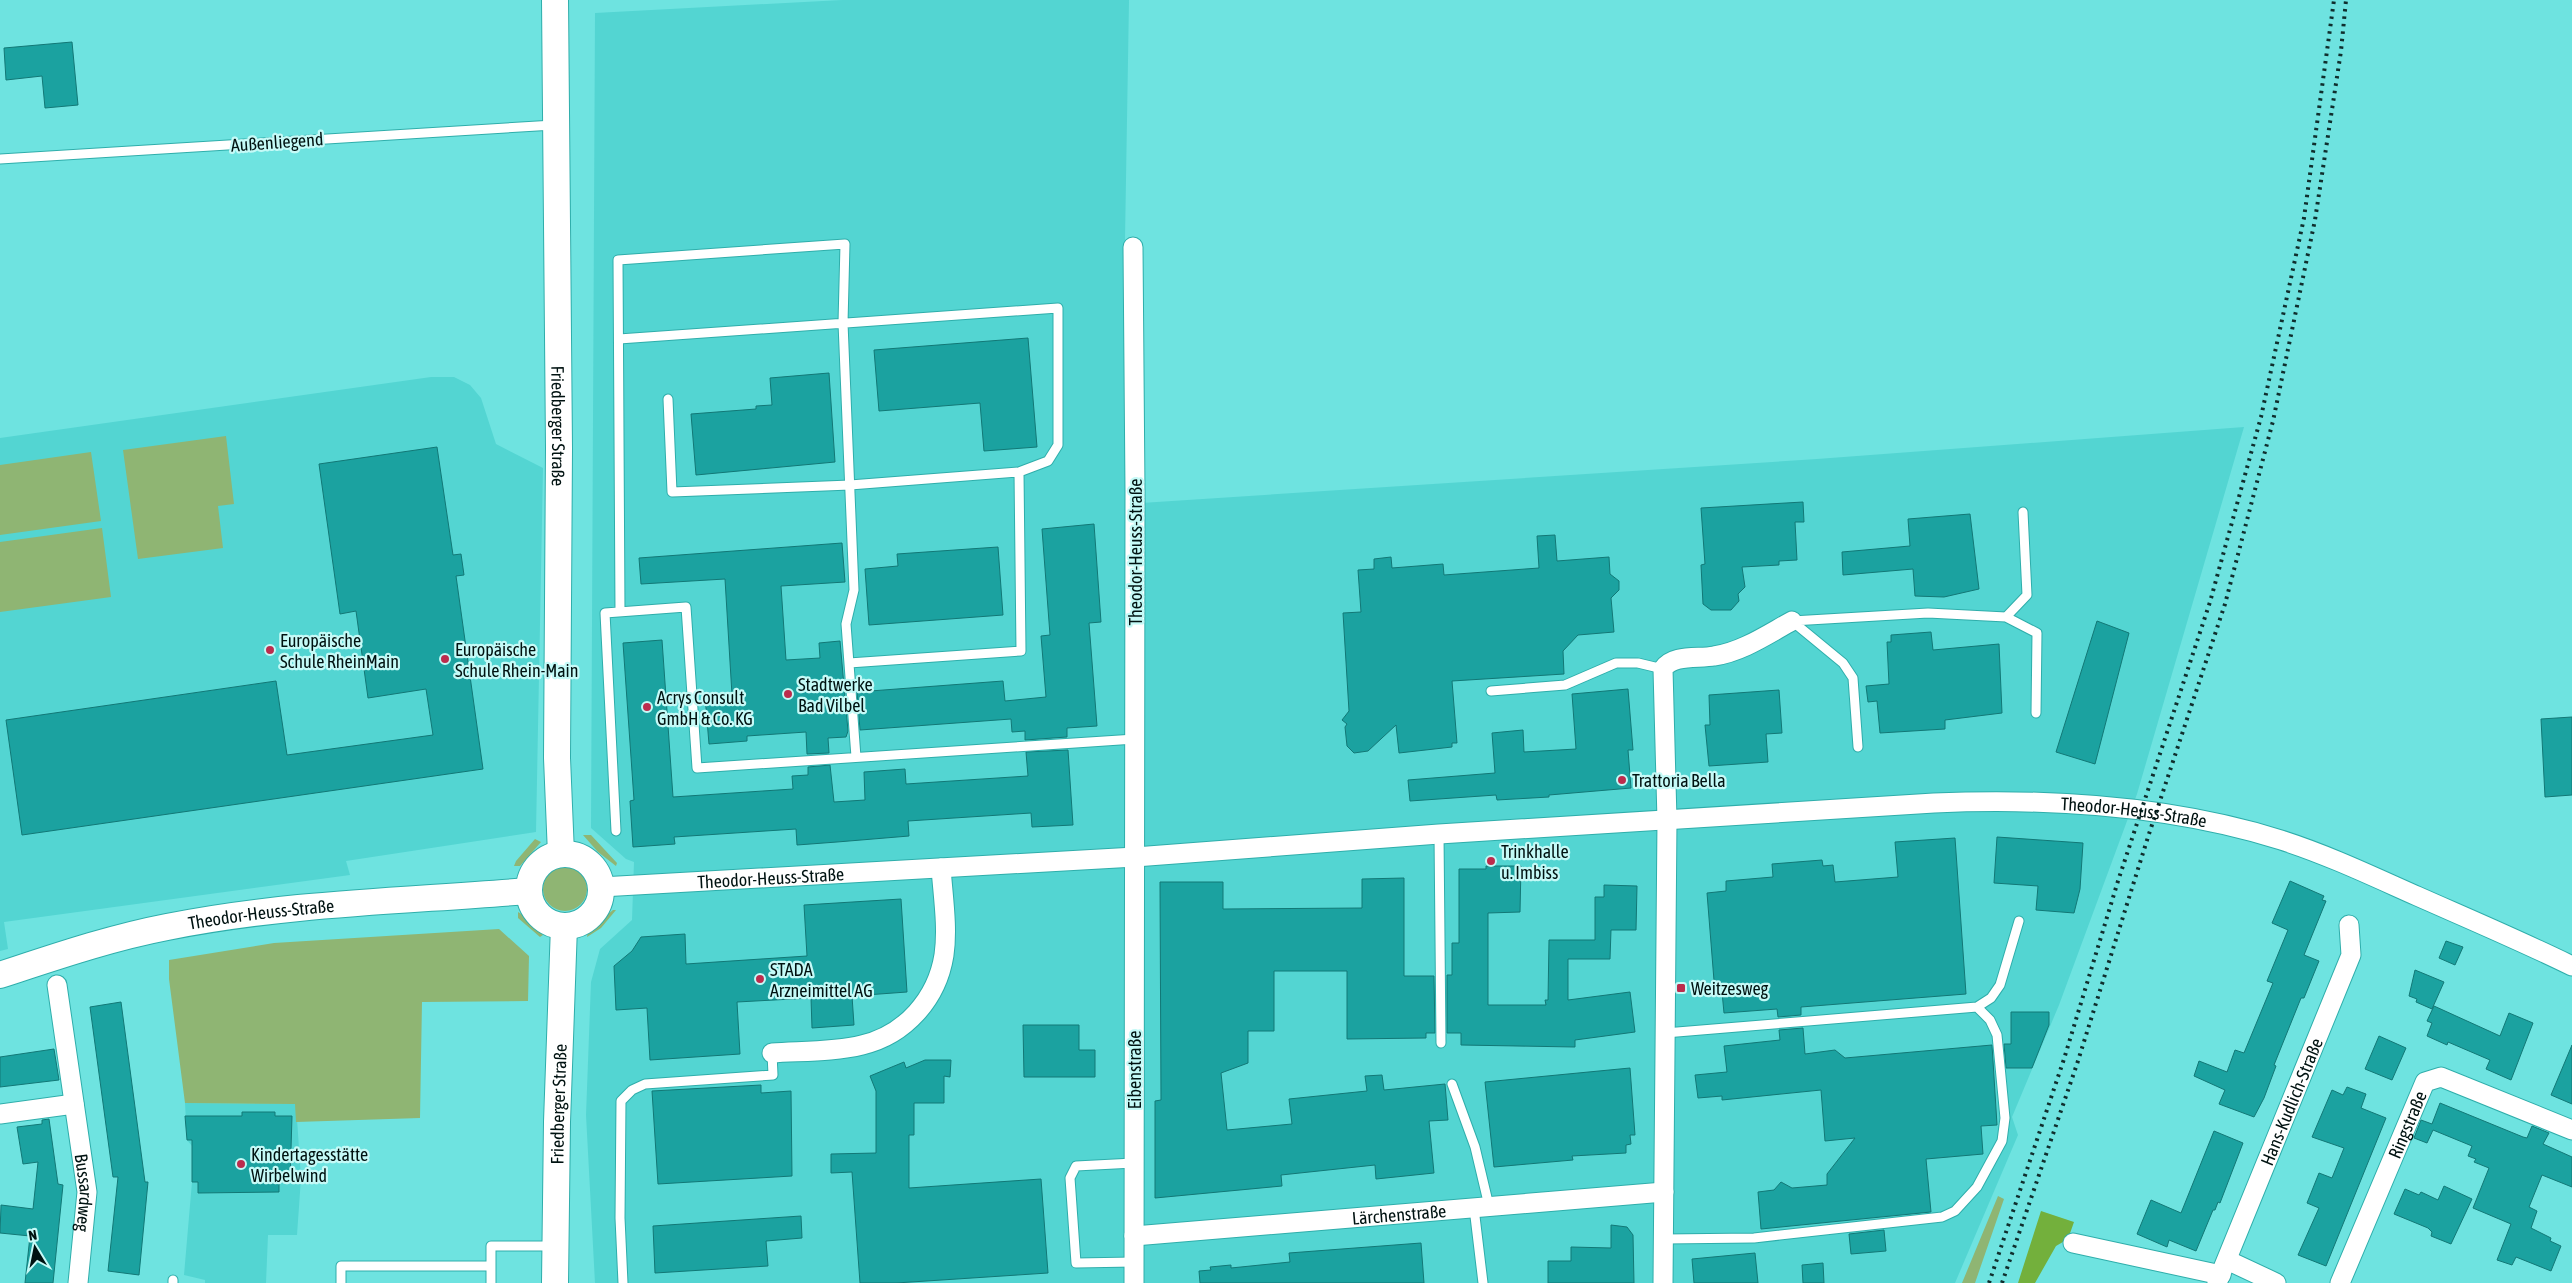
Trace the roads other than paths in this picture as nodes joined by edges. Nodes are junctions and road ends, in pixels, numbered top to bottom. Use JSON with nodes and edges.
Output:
{"nodes":[{"id":1,"x":555,"y":0,"type":"edge"},
{"id":2,"x":555,"y":125,"type":"junction"},
{"id":3,"x":0,"y":160,"type":"edge"},
{"id":4,"x":1133,"y":248,"type":"dead end"},
{"id":5,"x":843,"y":323,"type":"junction"},
{"id":6,"x":619,"y":339,"type":"junction"},
{"id":7,"x":668,"y":399,"type":"dead end"},
{"id":8,"x":1019,"y":472,"type":"junction"},
{"id":9,"x":850,"y":485,"type":"junction"},
{"id":10,"x":2023,"y":512,"type":"dead end"},
{"id":11,"x":620,"y":612,"type":"junction"},
{"id":12,"x":2006,"y":617,"type":"junction"},
{"id":13,"x":1792,"y":621,"type":"junction"},
{"id":14,"x":849,"y":663,"type":"junction"},
{"id":15,"x":1663,"y":669,"type":"junction"},
{"id":16,"x":1491,"y":691,"type":"dead end"},
{"id":17,"x":2036,"y":713,"type":"dead end"},
{"id":18,"x":1135,"y":739,"type":"junction"},
{"id":19,"x":1858,"y":747,"type":"dead end"},
{"id":20,"x":856,"y":757,"type":"junction"},
{"id":21,"x":1667,"y":820,"type":"junction"},
{"id":22,"x":616,"y":831,"type":"dead end"},
{"id":23,"x":1439,"y":834,"type":"junction"},
{"id":24,"x":561,"y":854,"type":"junction"},
{"id":25,"x":1135,"y":857,"type":"junction"},
{"id":26,"x":941,"y":868,"type":"junction"},
{"id":27,"x":601,"y":887,"type":"junction"},
{"id":28,"x":528,"y":891,"type":"junction"},
{"id":29,"x":2019,"y":921,"type":"dead end"},
{"id":30,"x":2349,"y":924,"type":"dead end"},
{"id":31,"x":564,"y":926,"type":"junction"},
{"id":32,"x":2572,"y":966,"type":"edge"},
{"id":33,"x":0,"y":975,"type":"edge"},
{"id":34,"x":57,"y":985,"type":"dead end"},
{"id":35,"x":1977,"y":1007,"type":"junction"},
{"id":36,"x":1665,"y":1033,"type":"junction"},
{"id":37,"x":1441,"y":1043,"type":"dead end"},
{"id":38,"x":772,"y":1053,"type":"joint"},
{"id":39,"x":1452,"y":1084,"type":"dead end"},
{"id":40,"x":74,"y":1104,"type":"junction"},
{"id":41,"x":0,"y":1114,"type":"edge"},
{"id":42,"x":2572,"y":1130,"type":"edge"},
{"id":43,"x":1134,"y":1163,"type":"junction"},
{"id":44,"x":1664,"y":1192,"type":"junction"},
{"id":45,"x":1482,"y":1207,"type":"junction"},
{"id":46,"x":1134,"y":1236,"type":"junction"},
{"id":47,"x":1664,"y":1239,"type":"junction"},
{"id":48,"x":2073,"y":1242,"type":"dead end"},
{"id":49,"x":556,"y":1246,"type":"junction"},
{"id":50,"x":1134,"y":1262,"type":"junction"},
{"id":51,"x":491,"y":1266,"type":"junction"},
{"id":52,"x":2221,"y":1273,"type":"edge"},
{"id":53,"x":78,"y":1283,"type":"edge"},
{"id":54,"x":340,"y":1283,"type":"edge"},
{"id":55,"x":491,"y":1283,"type":"edge"},
{"id":56,"x":555,"y":1283,"type":"edge"},
{"id":57,"x":623,"y":1283,"type":"edge"},
{"id":58,"x":1134,"y":1283,"type":"edge"},
{"id":59,"x":1483,"y":1283,"type":"edge"},
{"id":60,"x":1664,"y":1283,"type":"edge"},
{"id":61,"x":2276,"y":1283,"type":"edge"},
{"id":62,"x":2340,"y":1283,"type":"edge"}],
"edges":[{"from":1,"to":2,"type":"street","name":"Friedberger Straße"},
{"from":2,"to":3,"type":"lane","name":"Außenliegend"},
{"from":2,"to":24,"type":"street","name":"Friedberger Straße"},
{"from":4,"to":18,"type":"street","name":"Theodor-Heuss-Straße"},
{"from":5,"to":6,"type":"lane"},
{"from":5,"to":6,"type":"lane"},
{"from":5,"to":8,"type":"lane"},
{"from":5,"to":9,"type":"lane"},
{"from":6,"to":11,"type":"lane"},
{"from":7,"to":9,"type":"lane"},
{"from":8,"to":9,"type":"lane"},
{"from":8,"to":14,"type":"lane"},
{"from":9,"to":14,"type":"lane"},
{"from":10,"to":12,"type":"lane"},
{"from":11,"to":20,"type":"lane"},
{"from":11,"to":22,"type":"lane"},
{"from":12,"to":13,"type":"lane"},
{"from":12,"to":17,"type":"lane"},
{"from":13,"to":15,"type":"street"},
{"from":13,"to":19,"type":"lane"},
{"from":14,"to":20,"type":"lane"},
{"from":15,"to":16,"type":"lane"},
{"from":15,"to":21,"type":"street"},
{"from":18,"to":20,"type":"lane"},
{"from":18,"to":25,"type":"street","name":"Theodor-Heuss-Straße"},
{"from":21,"to":23,"type":"street","name":"Theodor-Heuss-Straße"},
{"from":21,"to":32,"type":"street","name":"Theodor-Heuss-Straße"},
{"from":21,"to":36,"type":"street"},
{"from":23,"to":25,"type":"street","name":"Theodor-Heuss-Straße"},
{"from":23,"to":37,"type":"lane"},
{"from":24,"to":27,"type":"street"},
{"from":24,"to":28,"type":"street"},
{"from":25,"to":26,"type":"street","name":"Theodor-Heuss-Straße"},
{"from":25,"to":43,"type":"street","name":"Eibenstraße"},
{"from":26,"to":27,"type":"street","name":"Theodor-Heuss-Straße"},
{"from":26,"to":38,"type":"street"},
{"from":27,"to":31,"type":"street"},
{"from":28,"to":31,"type":"street"},
{"from":28,"to":33,"type":"street","name":"Theodor-Heuss-Straße"},
{"from":29,"to":35,"type":"lane"},
{"from":30,"to":52,"type":"street","name":"Hans-Kudlich-Straße"},
{"from":31,"to":49,"type":"street","name":"Friedberger Straße"},
{"from":34,"to":40,"type":"street","name":"Bussardweg"},
{"from":35,"to":36,"type":"lane"},
{"from":35,"to":47,"type":"lane"},
{"from":36,"to":44,"type":"street"},
{"from":38,"to":57,"type":"lane"},
{"from":39,"to":45,"type":"lane"},
{"from":40,"to":41,"type":"street"},
{"from":40,"to":53,"type":"street","name":"Bussardweg"},
{"from":42,"to":62,"type":"street","name":"Ringstraße"},
{"from":43,"to":46,"type":"street","name":"Eibenstraße"},
{"from":43,"to":50,"type":"lane"},
{"from":44,"to":45,"type":"street","name":"Lärchenstraße"},
{"from":44,"to":47,"type":"street"},
{"from":45,"to":46,"type":"street","name":"Lärchenstraße"},
{"from":45,"to":59,"type":"lane"},
{"from":46,"to":50,"type":"street","name":"Eibenstraße"},
{"from":47,"to":60,"type":"street"},
{"from":48,"to":52,"type":"street"},
{"from":49,"to":51,"type":"lane"},
{"from":49,"to":56,"type":"street","name":"Friedberger Straße"},
{"from":50,"to":58,"type":"street","name":"Eibenstraße"},
{"from":51,"to":54,"type":"lane"},
{"from":51,"to":55,"type":"lane"},
{"from":52,"to":61,"type":"street"}]}
